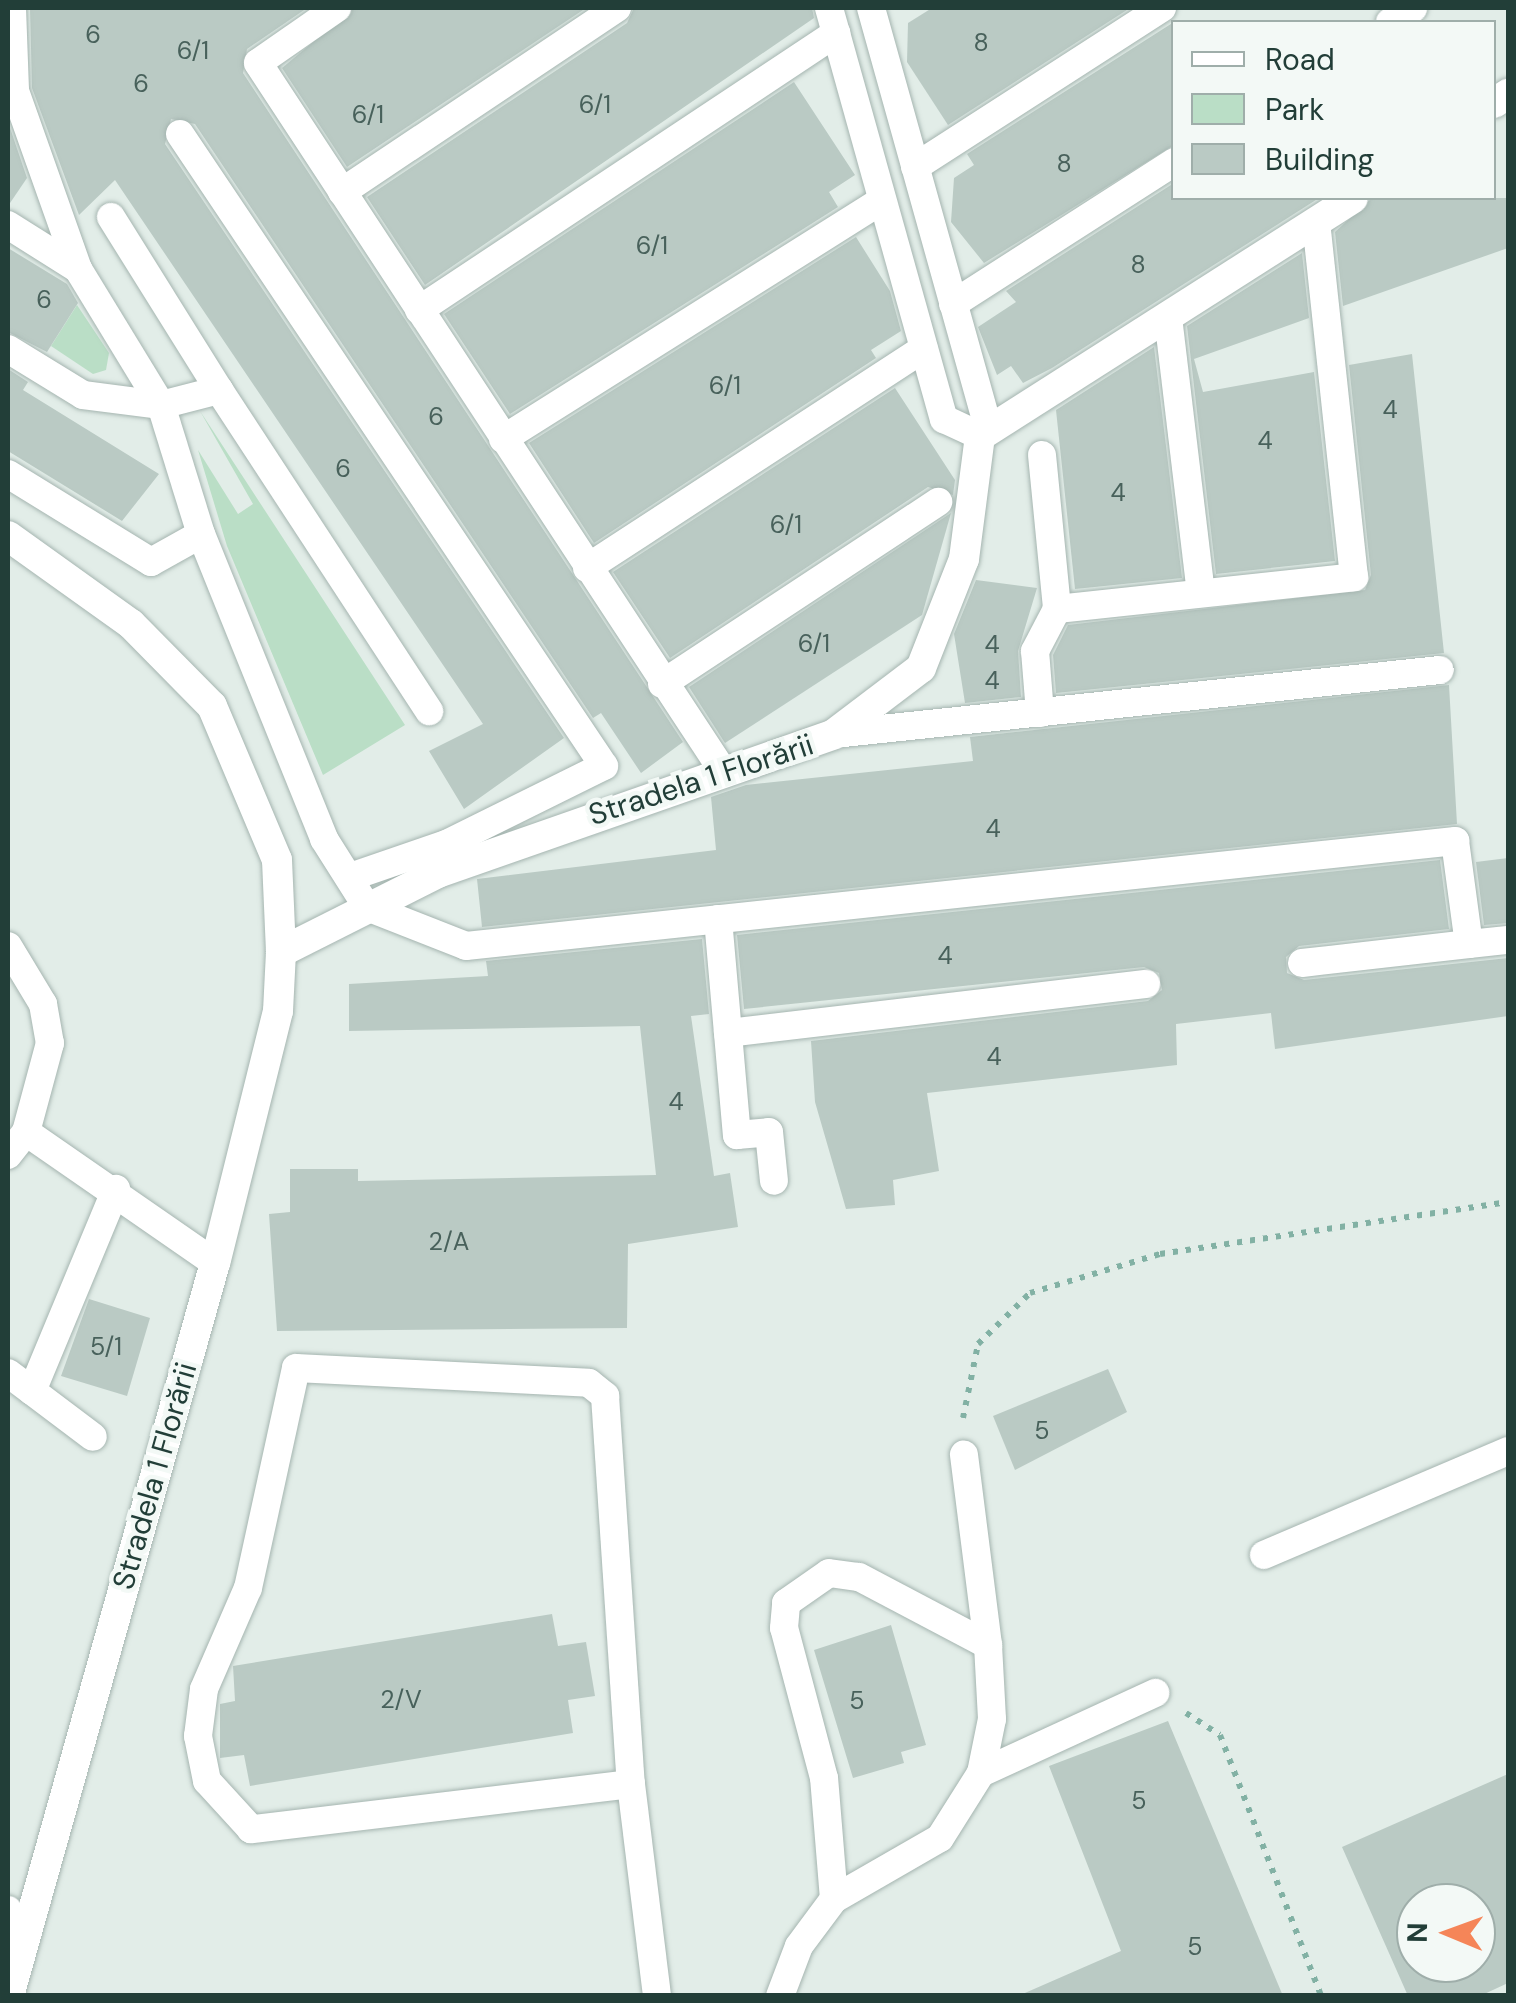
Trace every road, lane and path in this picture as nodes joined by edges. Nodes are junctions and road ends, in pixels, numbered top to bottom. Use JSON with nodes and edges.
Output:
{"nodes":[{"id":1,"x":12,"y":8,"type":"edge"},
{"id":2,"x":337,"y":8,"type":"edge"},
{"id":3,"x":616,"y":8,"type":"edge"},
{"id":4,"x":1162,"y":8,"type":"edge"},
{"id":5,"x":874,"y":9,"type":"edge"},
{"id":6,"x":832,"y":20,"type":"edge"},
{"id":7,"x":11,"y":89,"type":"edge"},
{"id":8,"x":180,"y":134,"type":"dead end"},
{"id":9,"x":1171,"y":164,"type":"edge"},
{"id":10,"x":915,"y":167,"type":"junction"},
{"id":11,"x":342,"y":192,"type":"junction"},
{"id":12,"x":882,"y":200,"type":"junction"},
{"id":13,"x":1350,"y":200,"type":"edge"},
{"id":14,"x":111,"y":217,"type":"dead end"},
{"id":15,"x":1316,"y":223,"type":"junction"},
{"id":16,"x":8,"y":226,"type":"edge"},
{"id":17,"x":78,"y":269,"type":"junction"},
{"id":18,"x":953,"y":304,"type":"junction"},
{"id":19,"x":418,"y":310,"type":"junction"},
{"id":20,"x":1168,"y":317,"type":"junction"},
{"id":21,"x":924,"y":348,"type":"junction"},
{"id":22,"x":8,"y":349,"type":"edge"},
{"id":23,"x":220,"y":390,"type":"junction"},
{"id":24,"x":161,"y":406,"type":"junction"},
{"id":25,"x":984,"y":433,"type":"junction"},
{"id":26,"x":504,"y":439,"type":"junction"},
{"id":27,"x":1042,"y":456,"type":"dead end"},
{"id":28,"x":8,"y":474,"type":"edge"},
{"id":29,"x":938,"y":502,"type":"dead end"},
{"id":30,"x":201,"y":534,"type":"junction"},
{"id":31,"x":8,"y":536,"type":"edge"},
{"id":32,"x":586,"y":568,"type":"junction"},
{"id":33,"x":1200,"y":594,"type":"junction"},
{"id":34,"x":1056,"y":609,"type":"junction"},
{"id":35,"x":1440,"y":670,"type":"dead end"},
{"id":36,"x":662,"y":684,"type":"junction"},
{"id":37,"x":428,"y":711,"type":"dead end"},
{"id":38,"x":1040,"y":713,"type":"junction"},
{"id":39,"x":834,"y":734,"type":"junction"},
{"id":40,"x":721,"y":768,"type":"junction"},
{"id":41,"x":353,"y":876,"type":"junction"},
{"id":42,"x":367,"y":907,"type":"junction"},
{"id":43,"x":718,"y":919,"type":"junction"},
{"id":44,"x":1508,"y":940,"type":"edge"},
{"id":45,"x":1469,"y":944,"type":"junction"},
{"id":46,"x":8,"y":946,"type":"edge"},
{"id":47,"x":282,"y":952,"type":"junction"},
{"id":48,"x":1302,"y":963,"type":"dead end"},
{"id":49,"x":1146,"y":984,"type":"dead end"},
{"id":50,"x":728,"y":1032,"type":"junction"},
{"id":51,"x":26,"y":1132,"type":"junction"},
{"id":52,"x":8,"y":1155,"type":"edge"},
{"id":53,"x":774,"y":1181,"type":"dead end"},
{"id":54,"x":116,"y":1190,"type":"junction"},
{"id":55,"x":1508,"y":1202,"type":"edge"},
{"id":56,"x":215,"y":1264,"type":"junction"},
{"id":57,"x":8,"y":1373,"type":"edge"},
{"id":58,"x":32,"y":1392,"type":"junction"},
{"id":59,"x":93,"y":1437,"type":"dead end"},
{"id":60,"x":1508,"y":1451,"type":"edge"},
{"id":61,"x":964,"y":1454,"type":"joint"},
{"id":62,"x":1264,"y":1555,"type":"dead end"},
{"id":63,"x":988,"y":1645,"type":"junction"},
{"id":64,"x":1155,"y":1693,"type":"joint"},
{"id":65,"x":981,"y":1773,"type":"junction"},
{"id":66,"x":631,"y":1784,"type":"junction"},
{"id":67,"x":834,"y":1899,"type":"junction"},
{"id":68,"x":8,"y":1910,"type":"edge"},
{"id":69,"x":23,"y":1941,"type":"junction"},
{"id":70,"x":9,"y":1996,"type":"edge"},
{"id":71,"x":656,"y":1996,"type":"edge"},
{"id":72,"x":780,"y":1996,"type":"edge"},
{"id":73,"x":1321,"y":1996,"type":"edge"}],
"edges":[{"from":1,"to":7,"type":"lane"},
{"from":2,"to":11,"type":"lane"},
{"from":3,"to":11,"type":"lane"},
{"from":4,"to":10,"type":"lane"},
{"from":5,"to":10,"type":"lane"},
{"from":6,"to":12,"type":"lane"},
{"from":6,"to":19,"type":"lane"},
{"from":7,"to":17,"type":"lane"},
{"from":8,"to":41,"type":"lane"},
{"from":9,"to":18,"type":"lane"},
{"from":10,"to":18,"type":"lane"},
{"from":11,"to":19,"type":"lane"},
{"from":12,"to":21,"type":"lane"},
{"from":12,"to":26,"type":"lane"},
{"from":13,"to":15,"type":"street"},
{"from":14,"to":23,"type":"lane"},
{"from":15,"to":20,"type":"street"},
{"from":15,"to":33,"type":"lane"},
{"from":16,"to":17,"type":"lane"},
{"from":17,"to":24,"type":"lane"},
{"from":18,"to":25,"type":"lane"},
{"from":19,"to":26,"type":"lane"},
{"from":20,"to":25,"type":"street"},
{"from":20,"to":33,"type":"lane"},
{"from":21,"to":25,"type":"lane"},
{"from":21,"to":32,"type":"lane"},
{"from":22,"to":24,"type":"lane"},
{"from":23,"to":24,"type":"lane"},
{"from":23,"to":37,"type":"lane"},
{"from":24,"to":30,"type":"lane"},
{"from":25,"to":39,"type":"street","name":"Stradela 1 Florării"},
{"from":26,"to":32,"type":"lane"},
{"from":27,"to":34,"type":"lane"},
{"from":28,"to":30,"type":"lane"},
{"from":29,"to":36,"type":"lane"},
{"from":30,"to":41,"type":"lane"},
{"from":31,"to":47,"type":"street","name":"Stradela 1 Florării"},
{"from":32,"to":36,"type":"lane"},
{"from":33,"to":34,"type":"lane"},
{"from":34,"to":38,"type":"lane"},
{"from":35,"to":38,"type":"lane"},
{"from":36,"to":40,"type":"lane"},
{"from":38,"to":39,"type":"lane"},
{"from":39,"to":40,"type":"street","name":"Stradela 1 Florării"},
{"from":40,"to":42,"type":"street","name":"Stradela 1 Florării"},
{"from":41,"to":42,"type":"lane"},
{"from":42,"to":43,"type":"lane"},
{"from":42,"to":47,"type":"street","name":"Stradela 1 Florării"},
{"from":43,"to":45,"type":"lane"},
{"from":43,"to":50,"type":"lane"},
{"from":44,"to":45,"type":"lane"},
{"from":45,"to":48,"type":"lane"},
{"from":46,"to":51,"type":"lane"},
{"from":47,"to":56,"type":"street","name":"Stradela 1 Florării"},
{"from":49,"to":50,"type":"lane"},
{"from":50,"to":53,"type":"lane"},
{"from":51,"to":52,"type":"lane"},
{"from":51,"to":54,"type":"lane"},
{"from":54,"to":56,"type":"lane"},
{"from":54,"to":58,"type":"lane"},
{"from":55,"to":61,"type":"path"},
{"from":56,"to":69,"type":"street","name":"Stradela 1 Florării"},
{"from":57,"to":58,"type":"lane"},
{"from":58,"to":59,"type":"lane"},
{"from":60,"to":62,"type":"lane"},
{"from":61,"to":63,"type":"lane"},
{"from":63,"to":65,"type":"lane"},
{"from":63,"to":67,"type":"lane"},
{"from":64,"to":65,"type":"lane"},
{"from":64,"to":73,"type":"path"},
{"from":65,"to":67,"type":"lane"},
{"from":66,"to":66,"type":"lane"},
{"from":66,"to":71,"type":"lane"},
{"from":67,"to":72,"type":"lane"},
{"from":68,"to":69,"type":"lane"},
{"from":69,"to":70,"type":"street","name":"Stradela 1 Florării"}]}
